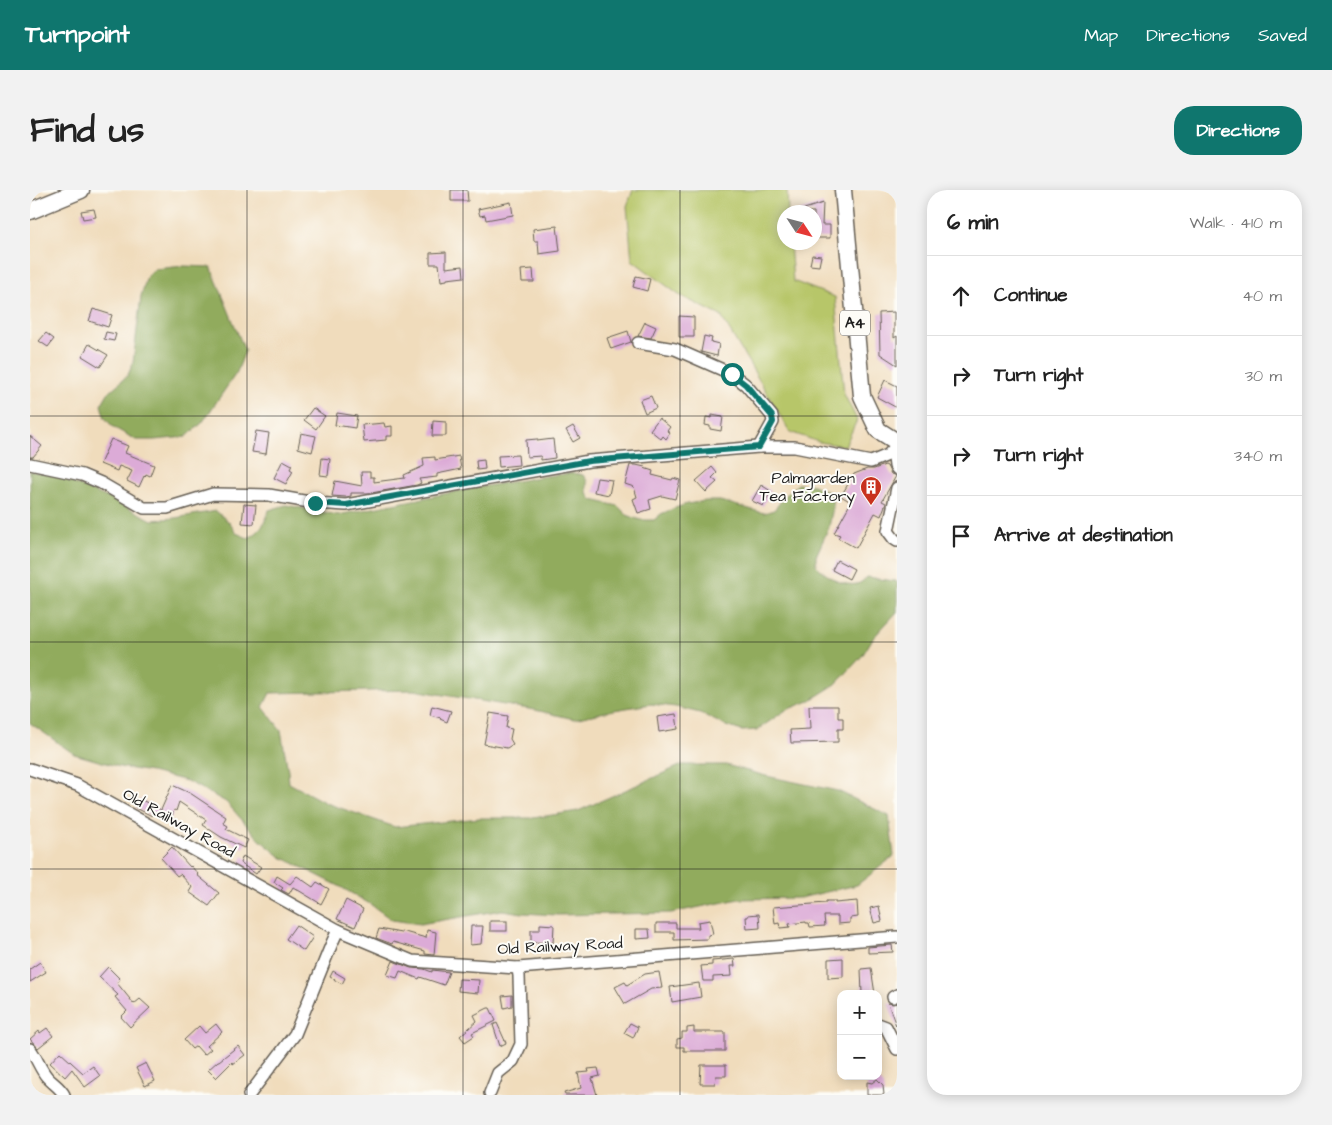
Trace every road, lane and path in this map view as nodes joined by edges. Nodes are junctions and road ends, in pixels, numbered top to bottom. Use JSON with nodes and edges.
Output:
{"nodes":[{"id":1,"x":81,"y":190,"type":"edge"},
{"id":2,"x":843,"y":190,"type":"edge"},
{"id":3,"x":30,"y":211,"type":"edge"},
{"id":4,"x":638,"y":343,"type":"dead end"},
{"id":5,"x":896,"y":445,"type":"edge"},
{"id":6,"x":759,"y":447,"type":"junction"},
{"id":7,"x":30,"y":464,"type":"edge"},
{"id":8,"x":897,"y":469,"type":"edge"},
{"id":9,"x":897,"y":488,"type":"edge"},
{"id":10,"x":897,"y":540,"type":"edge"},
{"id":11,"x":30,"y":770,"type":"edge"},
{"id":12,"x":338,"y":930,"type":"junction"},
{"id":13,"x":897,"y":937,"type":"edge"},
{"id":14,"x":518,"y":968,"type":"junction"},
{"id":15,"x":882,"y":1026,"type":"edge"},
{"id":16,"x":30,"y":1049,"type":"edge"},
{"id":17,"x":897,"y":1049,"type":"edge"},
{"id":18,"x":490,"y":1092,"type":"dead end"},
{"id":19,"x":64,"y":1095,"type":"edge"},
{"id":20,"x":250,"y":1095,"type":"edge"}],
"edges":[{"from":1,"to":3,"type":"highway"},
{"from":2,"to":5,"type":"highway","number":"A4"},
{"from":4,"to":6,"type":"street"},
{"from":5,"to":6,"type":"street"},
{"from":5,"to":8,"type":"street"},
{"from":6,"to":7,"type":"street"},
{"from":9,"to":10,"type":"street"},
{"from":11,"to":12,"type":"street","name":"Old Railway Road"},
{"from":12,"to":14,"type":"street","name":"Old Railway Road"},
{"from":12,"to":20,"type":"street"},
{"from":13,"to":14,"type":"street","name":"Old Railway Road"},
{"from":14,"to":18,"type":"street"},
{"from":15,"to":17,"type":"street"},
{"from":16,"to":19,"type":"street"}]}
